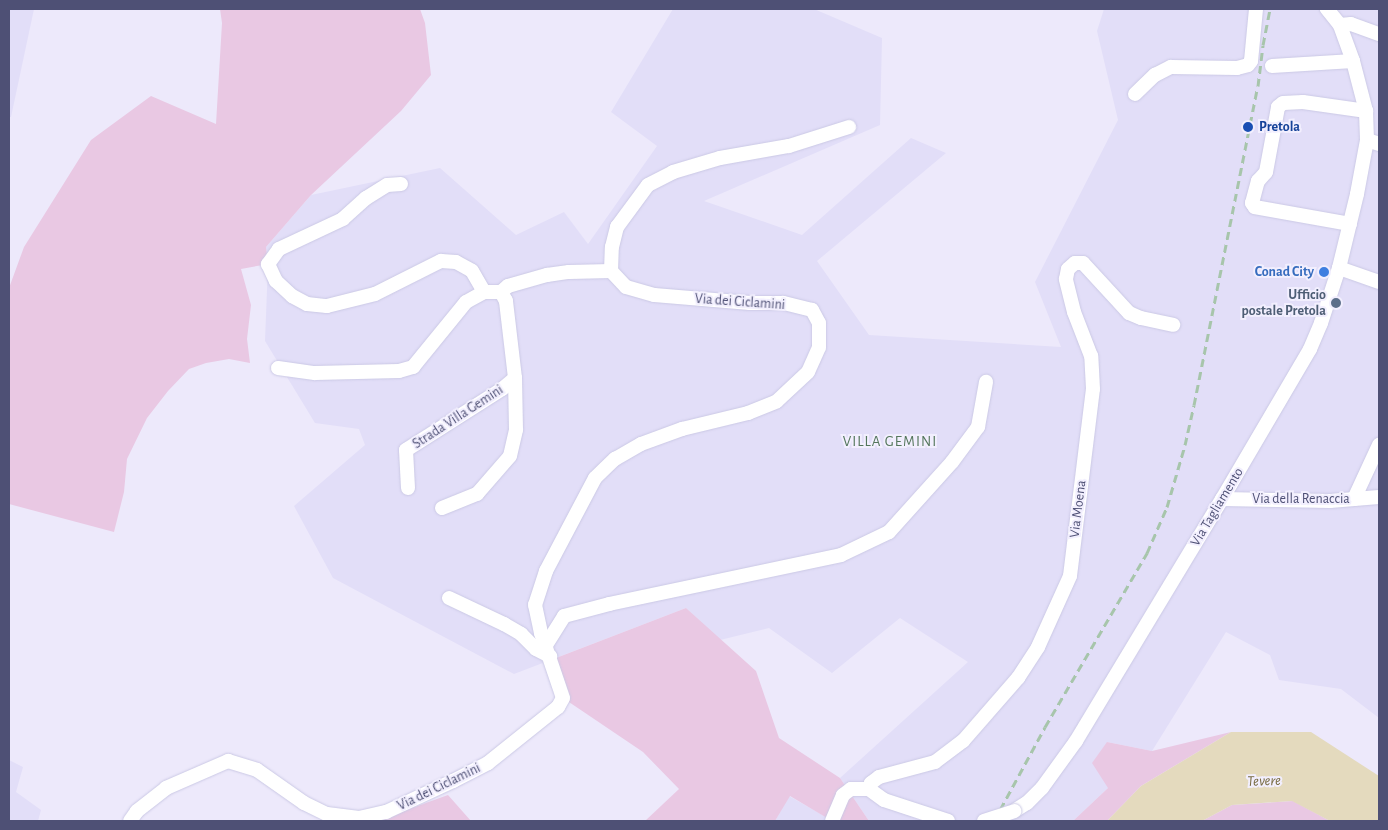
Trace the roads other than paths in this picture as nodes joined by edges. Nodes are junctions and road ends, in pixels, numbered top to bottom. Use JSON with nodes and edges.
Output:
{"nodes":[{"id":1,"x":1256,"y":9,"type":"edge"},
{"id":2,"x":1327,"y":9,"type":"edge"},
{"id":3,"x":1340,"y":25,"type":"junction"},
{"id":4,"x":1379,"y":34,"type":"edge"},
{"id":5,"x":1353,"y":61,"type":"junction"},
{"id":6,"x":1272,"y":66,"type":"dead end"},
{"id":7,"x":1135,"y":94,"type":"dead end"},
{"id":8,"x":1366,"y":111,"type":"junction"},
{"id":9,"x":849,"y":127,"type":"dead end"},
{"id":10,"x":1373,"y":142,"type":"edge"},
{"id":11,"x":401,"y":184,"type":"dead end"},
{"id":12,"x":1350,"y":224,"type":"junction"},
{"id":13,"x":1339,"y":268,"type":"junction"},
{"id":14,"x":611,"y":271,"type":"junction"},
{"id":15,"x":1379,"y":282,"type":"edge"},
{"id":16,"x":484,"y":292,"type":"junction"},
{"id":17,"x":501,"y":292,"type":"junction"},
{"id":18,"x":1173,"y":324,"type":"dead end"},
{"id":19,"x":278,"y":368,"type":"dead end"},
{"id":20,"x":515,"y":378,"type":"junction"},
{"id":21,"x":986,"y":382,"type":"dead end"},
{"id":22,"x":1379,"y":445,"type":"edge"},
{"id":23,"x":408,"y":488,"type":"dead end"},
{"id":24,"x":1379,"y":498,"type":"edge"},
{"id":25,"x":1354,"y":499,"type":"junction"},
{"id":26,"x":1222,"y":500,"type":"junction"},
{"id":27,"x":442,"y":508,"type":"dead end"},
{"id":28,"x":449,"y":598,"type":"dead end"},
{"id":29,"x":548,"y":650,"type":"junction"},
{"id":30,"x":869,"y":789,"type":"junction"},
{"id":31,"x":130,"y":821,"type":"edge"},
{"id":32,"x":832,"y":821,"type":"edge"},
{"id":33,"x":948,"y":821,"type":"edge"},
{"id":34,"x":984,"y":821,"type":"edge"}],
"edges":[{"from":1,"to":7,"type":"street"},
{"from":2,"to":3,"type":"street","name":"Via Tagliamento"},
{"from":3,"to":4,"type":"street"},
{"from":3,"to":5,"type":"street","name":"Via Tagliamento"},
{"from":5,"to":6,"type":"street"},
{"from":5,"to":8,"type":"street","name":"Via Tagliamento"},
{"from":8,"to":10,"type":"street","name":"Via Tagliamento"},
{"from":8,"to":12,"type":"street"},
{"from":9,"to":14,"type":"street"},
{"from":10,"to":12,"type":"street","name":"Via Tagliamento"},
{"from":11,"to":16,"type":"street"},
{"from":12,"to":13,"type":"street","name":"Via Tagliamento"},
{"from":13,"to":15,"type":"street"},
{"from":13,"to":26,"type":"street","name":"Via Tagliamento"},
{"from":14,"to":17,"type":"street"},
{"from":14,"to":29,"type":"street","name":"Via dei Ciclamini"},
{"from":16,"to":17,"type":"street"},
{"from":16,"to":19,"type":"street"},
{"from":17,"to":20,"type":"street","name":"Strada Villa Gemini"},
{"from":18,"to":30,"type":"street","name":"Via Moena"},
{"from":20,"to":23,"type":"street","name":"Strada Villa Gemini"},
{"from":20,"to":27,"type":"street","name":"Strada Villa Gemini"},
{"from":21,"to":29,"type":"street"},
{"from":22,"to":25,"type":"street"},
{"from":24,"to":25,"type":"street","name":"Via della Renaccia"},
{"from":25,"to":26,"type":"street","name":"Via della Renaccia"},
{"from":26,"to":34,"type":"street","name":"Via Tagliamento","bridge":true},
{"from":28,"to":29,"type":"street"},
{"from":29,"to":31,"type":"street","name":"Via dei Ciclamini"},
{"from":30,"to":32,"type":"street","name":"Via Moena"},
{"from":30,"to":33,"type":"street"}]}
